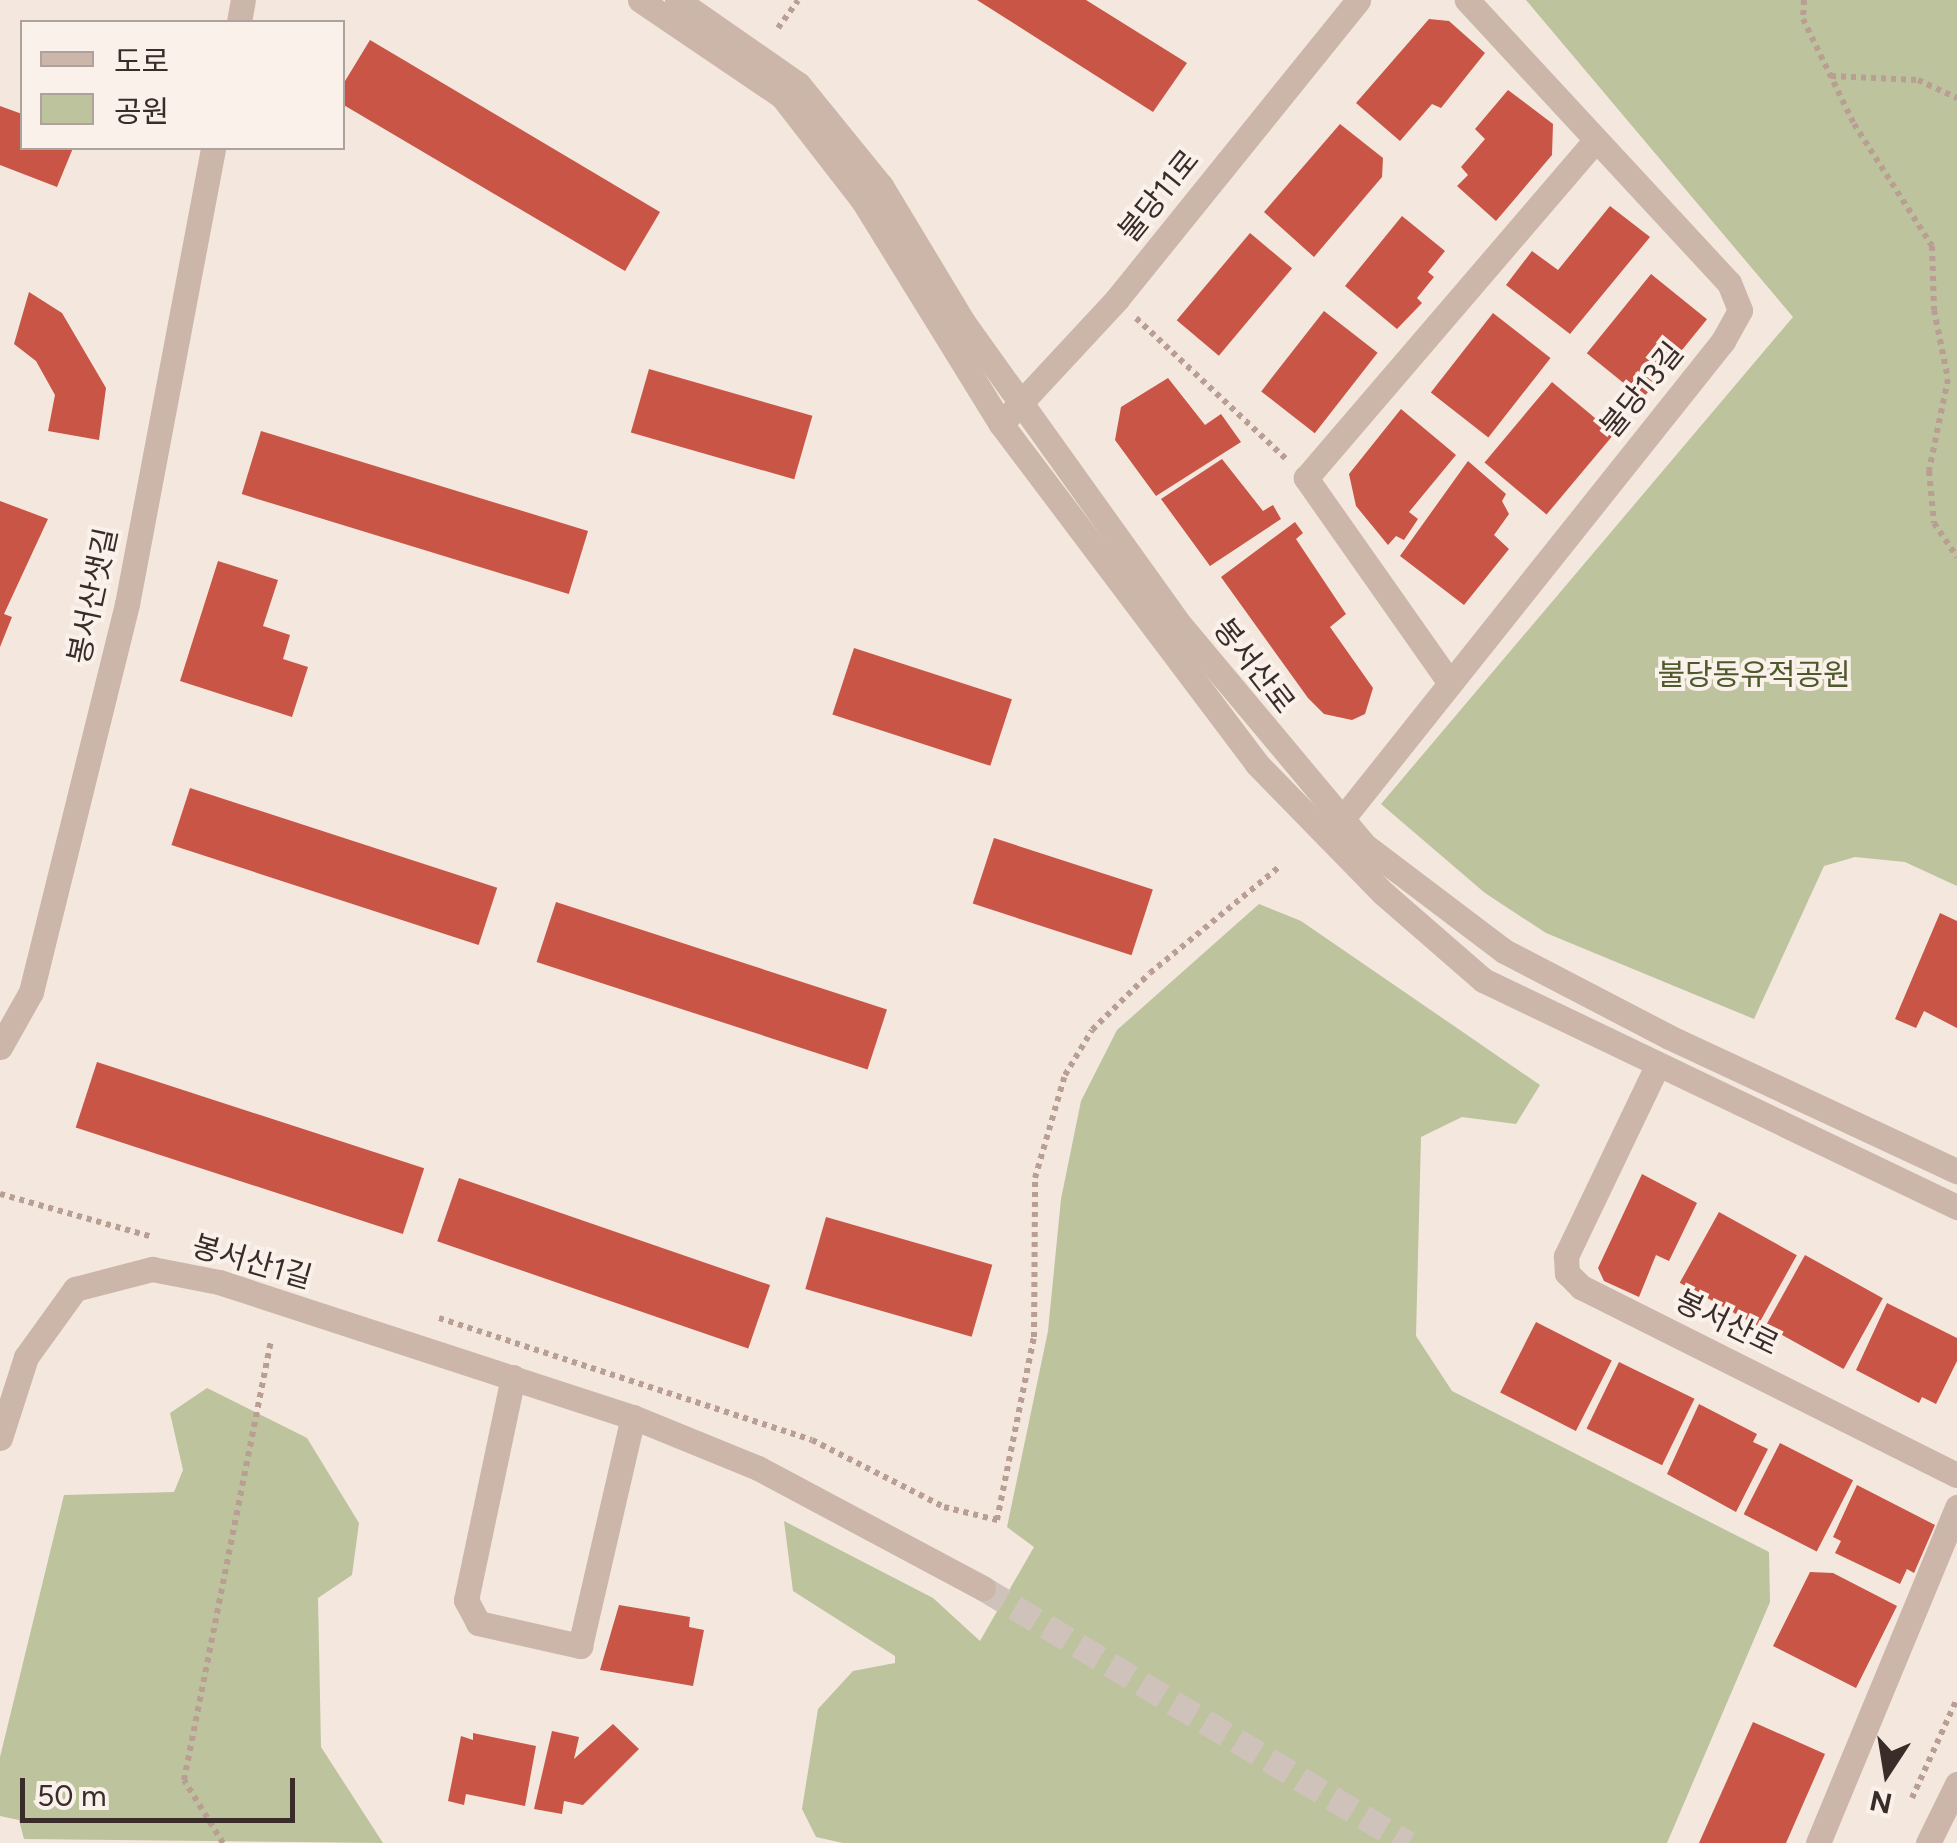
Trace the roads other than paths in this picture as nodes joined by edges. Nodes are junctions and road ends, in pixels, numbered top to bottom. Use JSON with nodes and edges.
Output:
{"nodes":[{"id":1,"x":640,"y":0,"type":"edge"},
{"id":2,"x":677,"y":0,"type":"edge"},
{"id":3,"x":1358,"y":0,"type":"edge"},
{"id":4,"x":1467,"y":0,"type":"edge"},
{"id":5,"x":1596,"y":140,"type":"junction"},
{"id":6,"x":214,"y":150,"type":"edge"},
{"id":7,"x":1024,"y":403,"type":"junction"},
{"id":8,"x":1001,"y":424,"type":"junction"},
{"id":9,"x":1450,"y":683,"type":"junction"},
{"id":10,"x":1335,"y":828,"type":"junction"},
{"id":11,"x":0,"y":1047,"type":"edge"},
{"id":12,"x":1657,"y":1066,"type":"junction"},
{"id":13,"x":1957,"y":1172,"type":"edge"},
{"id":14,"x":1957,"y":1206,"type":"edge"},
{"id":15,"x":514,"y":1378,"type":"junction"},
{"id":16,"x":633,"y":1416,"type":"junction"},
{"id":17,"x":0,"y":1438,"type":"edge"},
{"id":18,"x":1957,"y":1474,"type":"edge"},
{"id":19,"x":1957,"y":1507,"type":"edge"},
{"id":20,"x":983,"y":1588,"type":"tunnel mouth"},
{"id":21,"x":1957,"y":1784,"type":"edge"},
{"id":22,"x":1818,"y":1843,"type":"edge"},
{"id":23,"x":1928,"y":1843,"type":"edge"}],
"edges":[{"from":1,"to":8,"type":"street","name":"봉서산로"},
{"from":2,"to":7,"type":"street","name":"봉서산로"},
{"from":3,"to":7,"type":"street","name":"불당11로"},
{"from":4,"to":5,"type":"street","name":"불당13길"},
{"from":5,"to":9,"type":"street"},
{"from":5,"to":9,"type":"street","name":"불당13길"},
{"from":6,"to":11,"type":"street","name":"봉서산샛길"},
{"from":7,"to":8,"type":"street","name":"불당11로"},
{"from":7,"to":10,"type":"street","name":"봉서산로"},
{"from":8,"to":10,"type":"street","name":"봉서산로"},
{"from":9,"to":10,"type":"street","name":"불당13길"},
{"from":10,"to":12,"type":"street","name":"봉서산로"},
{"from":10,"to":13,"type":"street","name":"봉서산로"},
{"from":12,"to":14,"type":"street","name":"봉서산로"},
{"from":12,"to":18,"type":"street","name":"봉서산로"},
{"from":15,"to":16,"type":"street","name":"봉서산1길"},
{"from":15,"to":16,"type":"street"},
{"from":15,"to":17,"type":"street","name":"봉서산1길"},
{"from":16,"to":20,"type":"street","name":"봉서산1길"},
{"from":19,"to":22,"type":"street"},
{"from":21,"to":23,"type":"street"}]}
